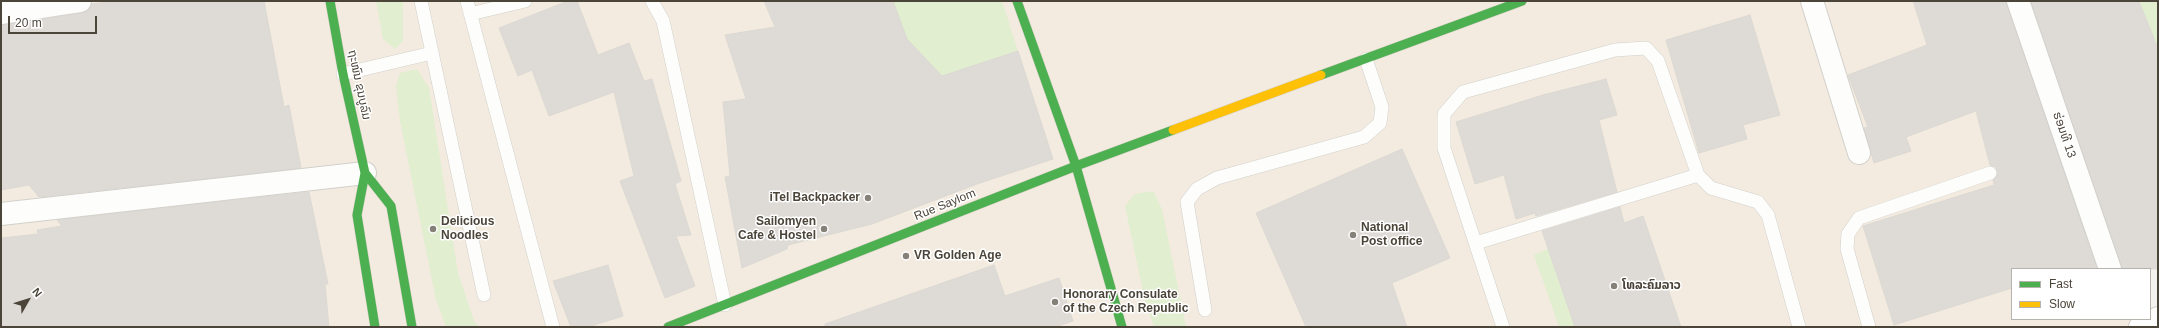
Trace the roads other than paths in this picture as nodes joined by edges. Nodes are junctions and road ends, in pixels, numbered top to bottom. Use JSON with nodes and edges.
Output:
{"nodes":[{"id":1,"x":80,"y":1,"type":"edge"},
{"id":2,"x":330,"y":1,"type":"edge"},
{"id":3,"x":421,"y":1,"type":"edge"},
{"id":4,"x":467,"y":1,"type":"edge"},
{"id":5,"x":525,"y":1,"type":"edge"},
{"id":6,"x":652,"y":1,"type":"edge"},
{"id":7,"x":1017,"y":1,"type":"edge"},
{"id":8,"x":1522,"y":1,"type":"edge"},
{"id":9,"x":1812,"y":1,"type":"edge"},
{"id":10,"x":2018,"y":1,"type":"edge"},
{"id":11,"x":1,"y":13,"type":"edge"},
{"id":12,"x":470,"y":14,"type":"junction"},
{"id":13,"x":432,"y":53,"type":"junction"},
{"id":14,"x":1366,"y":59,"type":"junction"},
{"id":15,"x":343,"y":74,"type":"junction"},
{"id":16,"x":1859,"y":153,"type":"dead end"},
{"id":17,"x":1076,"y":166,"type":"junction"},
{"id":18,"x":365,"y":173,"type":"junction"},
{"id":19,"x":1990,"y":173,"type":"dead end"},
{"id":20,"x":1698,"y":175,"type":"junction"},
{"id":21,"x":1,"y":214,"type":"edge"},
{"id":22,"x":1476,"y":243,"type":"junction"},
{"id":23,"x":2110,"y":268,"type":"edge"},
{"id":24,"x":484,"y":295,"type":"dead end"},
{"id":25,"x":725,"y":305,"type":"junction"},
{"id":26,"x":1205,"y":310,"type":"dead end"},
{"id":27,"x":2158,"y":318,"type":"edge"},
{"id":28,"x":375,"y":327,"type":"edge"},
{"id":29,"x":412,"y":327,"type":"edge"},
{"id":30,"x":553,"y":327,"type":"edge"},
{"id":31,"x":668,"y":327,"type":"edge"},
{"id":32,"x":1122,"y":327,"type":"edge"},
{"id":33,"x":1503,"y":327,"type":"edge"},
{"id":34,"x":1800,"y":327,"type":"edge"},
{"id":35,"x":1869,"y":327,"type":"edge"},
{"id":36,"x":2140,"y":327,"type":"edge"}],
"edges":[{"from":1,"to":11,"type":"street"},
{"from":2,"to":15,"type":"street","name":"ຖະໜົນ ຂຸນບູລົມ"},
{"from":3,"to":13,"type":"lane"},
{"from":4,"to":12,"type":"lane"},
{"from":5,"to":12,"type":"lane"},
{"from":6,"to":25,"type":"lane"},
{"from":7,"to":17,"type":"street"},
{"from":8,"to":14,"type":"street","name":"Rue Saylom"},
{"from":9,"to":16,"type":"street"},
{"from":10,"to":23,"type":"street","name":"ຮ່ອມທີ 13"},
{"from":12,"to":30,"type":"lane"},
{"from":13,"to":15,"type":"lane"},
{"from":13,"to":24,"type":"lane"},
{"from":14,"to":17,"type":"street","name":"Rue Saylom"},
{"from":14,"to":26,"type":"lane"},
{"from":15,"to":18,"type":"street","name":"ຖະໜົນ ຂຸນບູລົມ"},
{"from":17,"to":25,"type":"street","name":"Rue Saylom"},
{"from":17,"to":32,"type":"street"},
{"from":18,"to":21,"type":"street"},
{"from":18,"to":28,"type":"street","name":"ຖະໜົນ ຂຸນບູລົມ"},
{"from":18,"to":29,"type":"street","name":"ຖະໜົນ ຂຸນບູລົມ"},
{"from":19,"to":35,"type":"lane"},
{"from":20,"to":22,"type":"lane"},
{"from":20,"to":22,"type":"lane"},
{"from":20,"to":34,"type":"lane"},
{"from":22,"to":33,"type":"lane"},
{"from":25,"to":31,"type":"street","name":"Rue Saylom"},
{"from":27,"to":36,"type":"street"}]}
